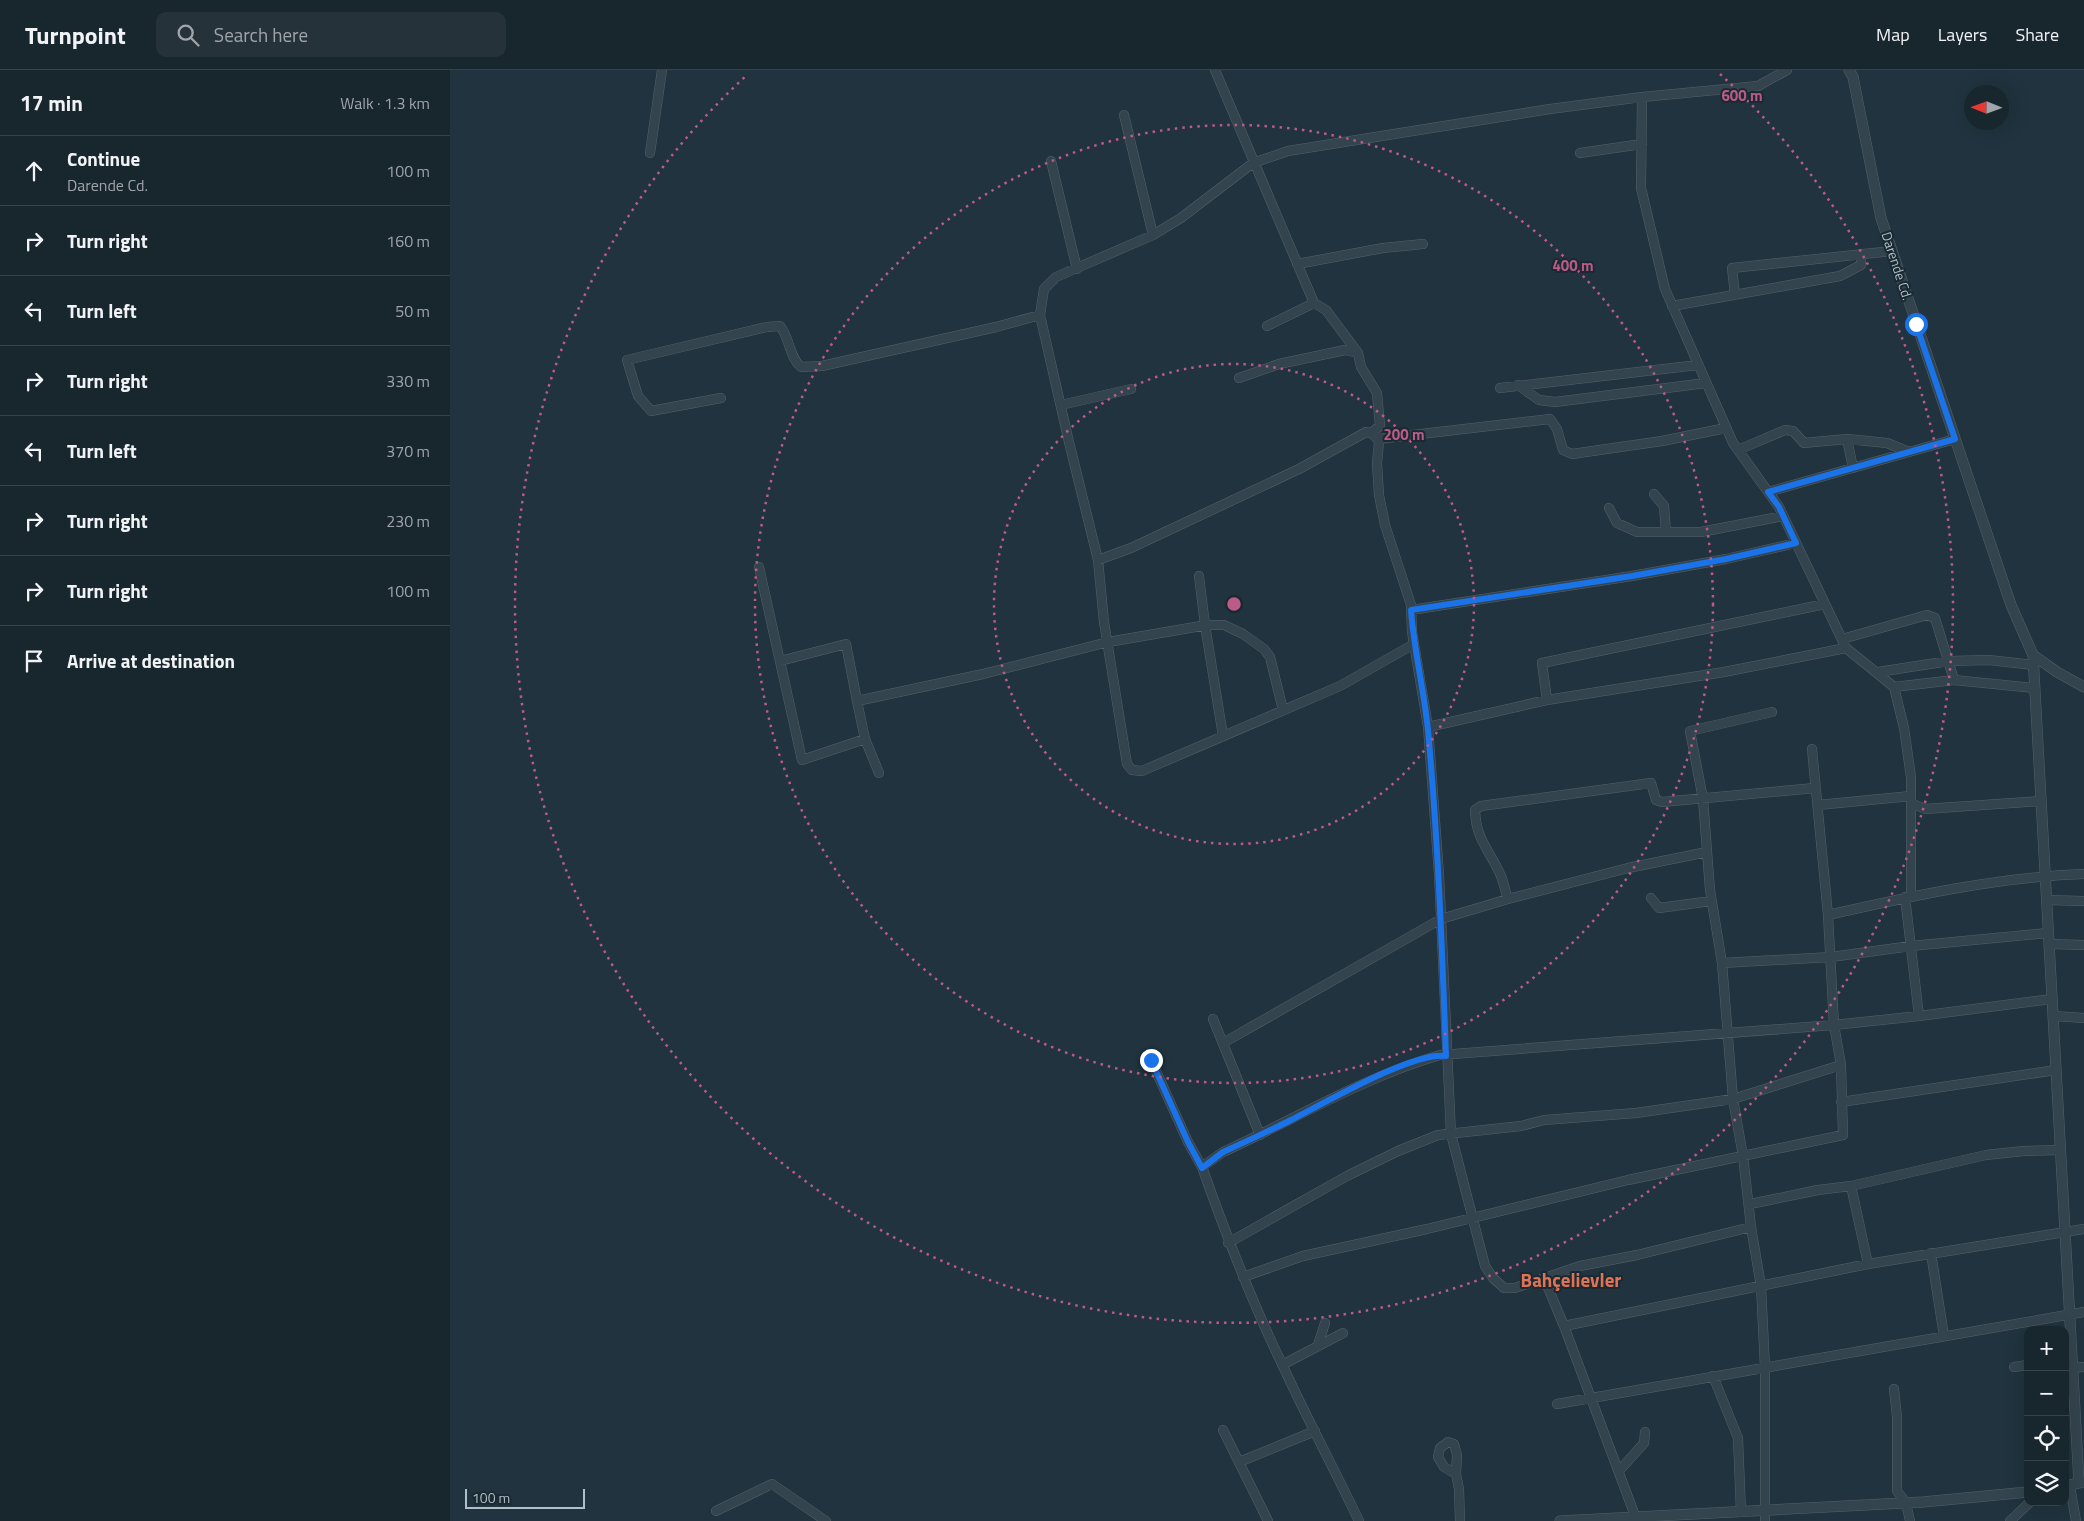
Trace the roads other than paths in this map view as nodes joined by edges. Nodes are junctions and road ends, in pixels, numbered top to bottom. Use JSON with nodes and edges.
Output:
{"nodes":[{"id":1,"x":662,"y":70,"type":"edge"},
{"id":2,"x":1215,"y":70,"type":"edge"},
{"id":3,"x":1787,"y":70,"type":"edge"},
{"id":4,"x":1849,"y":70,"type":"edge"},
{"id":5,"x":1642,"y":97,"type":"junction"},
{"id":6,"x":1124,"y":115,"type":"dead end"},
{"id":7,"x":1642,"y":144,"type":"junction"},
{"id":8,"x":650,"y":152,"type":"dead end"},
{"id":9,"x":1580,"y":153,"type":"dead end"},
{"id":10,"x":1051,"y":161,"type":"dead end"},
{"id":11,"x":1253,"y":163,"type":"junction"},
{"id":12,"x":1153,"y":235,"type":"junction"},
{"id":13,"x":1423,"y":244,"type":"dead end"},
{"id":14,"x":1892,"y":251,"type":"junction"},
{"id":15,"x":1861,"y":254,"type":"junction"},
{"id":16,"x":1297,"y":264,"type":"junction"},
{"id":17,"x":1078,"y":269,"type":"junction"},
{"id":18,"x":1736,"y":295,"type":"junction"},
{"id":19,"x":1314,"y":303,"type":"junction"},
{"id":20,"x":1672,"y":306,"type":"junction"},
{"id":21,"x":1040,"y":315,"type":"junction"},
{"id":22,"x":1267,"y":326,"type":"dead end"},
{"id":23,"x":1358,"y":353,"type":"junction"},
{"id":24,"x":1698,"y":365,"type":"junction"},
{"id":25,"x":1239,"y":378,"type":"dead end"},
{"id":26,"x":1706,"y":384,"type":"junction"},
{"id":27,"x":1518,"y":385,"type":"junction"},
{"id":28,"x":1500,"y":388,"type":"dead end"},
{"id":29,"x":1131,"y":389,"type":"dead end"},
{"id":30,"x":720,"y":398,"type":"dead end"},
{"id":31,"x":1061,"y":405,"type":"junction"},
{"id":32,"x":1726,"y":428,"type":"junction"},
{"id":33,"x":1374,"y":436,"type":"junction"},
{"id":34,"x":1847,"y":439,"type":"junction"},
{"id":35,"x":1955,"y":439,"type":"junction"},
{"id":36,"x":1738,"y":450,"type":"junction"},
{"id":37,"x":1909,"y":452,"type":"junction"},
{"id":38,"x":1853,"y":468,"type":"junction"},
{"id":39,"x":1768,"y":492,"type":"junction"},
{"id":40,"x":1654,"y":494,"type":"dead end"},
{"id":41,"x":1609,"y":508,"type":"dead end"},
{"id":42,"x":1783,"y":516,"type":"junction"},
{"id":43,"x":1666,"y":532,"type":"junction"},
{"id":44,"x":1796,"y":543,"type":"junction"},
{"id":45,"x":1098,"y":560,"type":"junction"},
{"id":46,"x":759,"y":567,"type":"dead end"},
{"id":47,"x":1199,"y":576,"type":"dead end"},
{"id":48,"x":1825,"y":604,"type":"junction"},
{"id":49,"x":1411,"y":610,"type":"junction"},
{"id":50,"x":1205,"y":625,"type":"junction"},
{"id":51,"x":1842,"y":639,"type":"junction"},
{"id":52,"x":1108,"y":642,"type":"junction"},
{"id":53,"x":1414,"y":644,"type":"junction"},
{"id":54,"x":1846,"y":648,"type":"junction"},
{"id":55,"x":2033,"y":660,"type":"junction"},
{"id":56,"x":780,"y":661,"type":"junction"},
{"id":57,"x":1949,"y":661,"type":"junction"},
{"id":58,"x":1878,"y":672,"type":"junction"},
{"id":59,"x":1954,"y":680,"type":"junction"},
{"id":60,"x":1894,"y":687,"type":"junction"},
{"id":61,"x":2084,"y":687,"type":"edge"},
{"id":62,"x":2035,"y":688,"type":"junction"},
{"id":63,"x":1547,"y":700,"type":"junction"},
{"id":64,"x":857,"y":701,"type":"junction"},
{"id":65,"x":1283,"y":710,"type":"junction"},
{"id":66,"x":1772,"y":712,"type":"dead end"},
{"id":67,"x":1428,"y":727,"type":"junction"},
{"id":68,"x":1223,"y":736,"type":"junction"},
{"id":69,"x":865,"y":739,"type":"junction"},
{"id":70,"x":1812,"y":749,"type":"dead end"},
{"id":71,"x":879,"y":773,"type":"dead end"},
{"id":72,"x":1816,"y":788,"type":"junction"},
{"id":73,"x":1703,"y":799,"type":"junction"},
{"id":74,"x":1911,"y":800,"type":"junction"},
{"id":75,"x":2041,"y":801,"type":"junction"},
{"id":76,"x":1818,"y":805,"type":"junction"},
{"id":77,"x":1707,"y":852,"type":"junction"},
{"id":78,"x":2084,"y":874,"type":"edge"},
{"id":79,"x":2045,"y":876,"type":"junction"},
{"id":80,"x":1908,"y":897,"type":"junction"},
{"id":81,"x":1651,"y":898,"type":"dead end"},
{"id":82,"x":1508,"y":899,"type":"junction"},
{"id":83,"x":2047,"y":900,"type":"junction"},
{"id":84,"x":1712,"y":901,"type":"junction"},
{"id":85,"x":2084,"y":901,"type":"edge"},
{"id":86,"x":1828,"y":915,"type":"junction"},
{"id":87,"x":1441,"y":919,"type":"junction"},
{"id":88,"x":2048,"y":933,"type":"junction"},
{"id":89,"x":2049,"y":944,"type":"junction"},
{"id":90,"x":1911,"y":946,"type":"junction"},
{"id":91,"x":2084,"y":946,"type":"edge"},
{"id":92,"x":1831,"y":957,"type":"junction"},
{"id":93,"x":1722,"y":963,"type":"junction"},
{"id":94,"x":2052,"y":999,"type":"junction"},
{"id":95,"x":1920,"y":1016,"type":"junction"},
{"id":96,"x":2053,"y":1016,"type":"junction"},
{"id":97,"x":2084,"y":1018,"type":"edge"},
{"id":98,"x":1212,"y":1020,"type":"dead end"},
{"id":99,"x":1834,"y":1025,"type":"junction"},
{"id":100,"x":1727,"y":1032,"type":"junction"},
{"id":101,"x":1223,"y":1043,"type":"junction"},
{"id":102,"x":1446,"y":1056,"type":"junction"},
{"id":103,"x":1151,"y":1060,"type":"dead end"},
{"id":104,"x":1841,"y":1065,"type":"junction"},
{"id":105,"x":2056,"y":1070,"type":"junction"},
{"id":106,"x":1733,"y":1099,"type":"junction"},
{"id":107,"x":1842,"y":1102,"type":"junction"},
{"id":108,"x":1451,"y":1134,"type":"junction"},
{"id":109,"x":1260,"y":1135,"type":"junction"},
{"id":110,"x":2060,"y":1150,"type":"junction"},
{"id":111,"x":1743,"y":1156,"type":"junction"},
{"id":112,"x":1202,"y":1168,"type":"junction"},
{"id":113,"x":1851,"y":1186,"type":"junction"},
{"id":114,"x":1750,"y":1204,"type":"junction"},
{"id":115,"x":1472,"y":1218,"type":"junction"},
{"id":116,"x":1751,"y":1227,"type":"junction"},
{"id":117,"x":2084,"y":1228,"type":"edge"},
{"id":118,"x":2065,"y":1231,"type":"junction"},
{"id":119,"x":1228,"y":1242,"type":"junction"},
{"id":120,"x":1931,"y":1253,"type":"junction"},
{"id":121,"x":1868,"y":1264,"type":"junction"},
{"id":122,"x":1243,"y":1277,"type":"junction"},
{"id":123,"x":1544,"y":1278,"type":"junction"},
{"id":124,"x":1761,"y":1286,"type":"junction"},
{"id":125,"x":2084,"y":1312,"type":"edge"},
{"id":126,"x":2070,"y":1313,"type":"junction"},
{"id":127,"x":1325,"y":1323,"type":"dead end"},
{"id":128,"x":1564,"y":1326,"type":"junction"},
{"id":129,"x":1343,"y":1333,"type":"dead end"},
{"id":130,"x":1944,"y":1336,"type":"junction"},
{"id":131,"x":1318,"y":1345,"type":"junction"},
{"id":132,"x":2070,"y":1362,"type":"edge"},
{"id":133,"x":1282,"y":1365,"type":"junction"},
{"id":134,"x":2024,"y":1366,"type":"edge"},
{"id":135,"x":2014,"y":1367,"type":"dead end"},
{"id":136,"x":2084,"y":1367,"type":"edge"},
{"id":137,"x":1765,"y":1368,"type":"junction"},
{"id":138,"x":1713,"y":1376,"type":"junction"},
{"id":139,"x":1894,"y":1389,"type":"dead end"},
{"id":140,"x":1592,"y":1398,"type":"junction"},
{"id":141,"x":1557,"y":1404,"type":"dead end"},
{"id":142,"x":1223,"y":1430,"type":"dead end"},
{"id":143,"x":1315,"y":1431,"type":"junction"},
{"id":144,"x":1645,"y":1432,"type":"dead end"},
{"id":145,"x":1239,"y":1462,"type":"junction"},
{"id":146,"x":1619,"y":1471,"type":"junction"},
{"id":147,"x":1456,"y":1474,"type":"dead end"},
{"id":148,"x":2076,"y":1484,"type":"edge"},
{"id":149,"x":2024,"y":1492,"type":"edge"},
{"id":150,"x":1906,"y":1503,"type":"junction"},
{"id":151,"x":2026,"y":1506,"type":"edge"},
{"id":152,"x":716,"y":1511,"type":"dead end"},
{"id":153,"x":1742,"y":1512,"type":"junction"},
{"id":154,"x":1764,"y":1516,"type":"edge"},
{"id":155,"x":1703,"y":1517,"type":"edge"},
{"id":156,"x":1637,"y":1519,"type":"edge"},
{"id":157,"x":826,"y":1521,"type":"edge"},
{"id":158,"x":1268,"y":1521,"type":"edge"},
{"id":159,"x":1359,"y":1521,"type":"edge"},
{"id":160,"x":1460,"y":1521,"type":"edge"},
{"id":161,"x":1560,"y":1521,"type":"edge"},
{"id":162,"x":1910,"y":1521,"type":"edge"},
{"id":163,"x":2010,"y":1521,"type":"edge"},
{"id":164,"x":2076,"y":1521,"type":"edge"}],
"edges":[{"from":1,"to":8,"type":"street"},
{"from":2,"to":11,"type":"street"},
{"from":3,"to":5,"type":"street"},
{"from":4,"to":14,"type":"street","name":"Darende Cd."},
{"from":5,"to":7,"type":"street"},
{"from":5,"to":11,"type":"street"},
{"from":6,"to":12,"type":"street"},
{"from":7,"to":9,"type":"street"},
{"from":7,"to":20,"type":"street"},
{"from":10,"to":17,"type":"street"},
{"from":11,"to":12,"type":"street"},
{"from":11,"to":16,"type":"street"},
{"from":12,"to":17,"type":"street"},
{"from":13,"to":16,"type":"street"},
{"from":14,"to":15,"type":"street"},
{"from":14,"to":35,"type":"street","name":"Darende Cd."},
{"from":15,"to":18,"type":"street"},
{"from":15,"to":18,"type":"street"},
{"from":16,"to":19,"type":"street"},
{"from":17,"to":21,"type":"street"},
{"from":18,"to":20,"type":"street"},
{"from":19,"to":22,"type":"street"},
{"from":19,"to":23,"type":"street"},
{"from":20,"to":24,"type":"street"},
{"from":21,"to":30,"type":"street"},
{"from":21,"to":31,"type":"street"},
{"from":23,"to":25,"type":"street"},
{"from":23,"to":33,"type":"street"},
{"from":24,"to":26,"type":"street"},
{"from":24,"to":27,"type":"street"},
{"from":26,"to":27,"type":"street"},
{"from":26,"to":32,"type":"street"},
{"from":27,"to":28,"type":"street"},
{"from":29,"to":31,"type":"street"},
{"from":31,"to":45,"type":"street"},
{"from":32,"to":33,"type":"street"},
{"from":32,"to":36,"type":"street"},
{"from":33,"to":45,"type":"street"},
{"from":33,"to":49,"type":"street"},
{"from":34,"to":36,"type":"street"},
{"from":34,"to":37,"type":"street"},
{"from":34,"to":38,"type":"street"},
{"from":35,"to":37,"type":"street"},
{"from":35,"to":55,"type":"street","name":"Darende Cd."},
{"from":36,"to":39,"type":"street"},
{"from":37,"to":38,"type":"street"},
{"from":38,"to":39,"type":"street"},
{"from":39,"to":42,"type":"street"},
{"from":40,"to":43,"type":"street"},
{"from":41,"to":43,"type":"street"},
{"from":42,"to":43,"type":"street"},
{"from":42,"to":44,"type":"street"},
{"from":44,"to":48,"type":"street"},
{"from":44,"to":49,"type":"street"},
{"from":45,"to":52,"type":"street"},
{"from":46,"to":56,"type":"street"},
{"from":47,"to":50,"type":"street"},
{"from":48,"to":51,"type":"street"},
{"from":48,"to":63,"type":"street"},
{"from":49,"to":53,"type":"street"},
{"from":50,"to":52,"type":"street"},
{"from":50,"to":65,"type":"street"},
{"from":50,"to":68,"type":"street"},
{"from":51,"to":54,"type":"street"},
{"from":51,"to":57,"type":"street"},
{"from":52,"to":64,"type":"street"},
{"from":52,"to":68,"type":"street"},
{"from":53,"to":65,"type":"street"},
{"from":53,"to":67,"type":"street"},
{"from":54,"to":58,"type":"street"},
{"from":54,"to":63,"type":"street"},
{"from":55,"to":57,"type":"street"},
{"from":55,"to":61,"type":"street"},
{"from":55,"to":62,"type":"street"},
{"from":56,"to":64,"type":"street"},
{"from":56,"to":69,"type":"street"},
{"from":57,"to":58,"type":"street"},
{"from":57,"to":59,"type":"street"},
{"from":58,"to":60,"type":"street"},
{"from":59,"to":60,"type":"street"},
{"from":59,"to":62,"type":"street"},
{"from":60,"to":74,"type":"street"},
{"from":62,"to":75,"type":"street"},
{"from":63,"to":67,"type":"street"},
{"from":64,"to":69,"type":"street"},
{"from":65,"to":68,"type":"street"},
{"from":66,"to":73,"type":"street"},
{"from":67,"to":87,"type":"street"},
{"from":69,"to":71,"type":"street"},
{"from":70,"to":72,"type":"street"},
{"from":72,"to":73,"type":"street"},
{"from":72,"to":76,"type":"street"},
{"from":73,"to":77,"type":"street"},
{"from":73,"to":82,"type":"street"},
{"from":74,"to":75,"type":"street"},
{"from":74,"to":76,"type":"street"},
{"from":74,"to":80,"type":"street"},
{"from":75,"to":79,"type":"street"},
{"from":76,"to":86,"type":"street"},
{"from":77,"to":82,"type":"street"},
{"from":77,"to":84,"type":"street"},
{"from":78,"to":79,"type":"street"},
{"from":79,"to":80,"type":"street"},
{"from":79,"to":83,"type":"street"},
{"from":80,"to":86,"type":"street"},
{"from":80,"to":90,"type":"street"},
{"from":81,"to":84,"type":"street"},
{"from":82,"to":87,"type":"street"},
{"from":83,"to":85,"type":"street"},
{"from":83,"to":88,"type":"street"},
{"from":84,"to":93,"type":"street"},
{"from":86,"to":92,"type":"street"},
{"from":87,"to":101,"type":"street"},
{"from":87,"to":102,"type":"street"},
{"from":88,"to":89,"type":"street"},
{"from":88,"to":90,"type":"street"},
{"from":89,"to":91,"type":"street"},
{"from":89,"to":94,"type":"street"},
{"from":90,"to":92,"type":"street"},
{"from":90,"to":95,"type":"street"},
{"from":92,"to":93,"type":"street"},
{"from":92,"to":99,"type":"street"},
{"from":93,"to":100,"type":"street"},
{"from":94,"to":95,"type":"street"},
{"from":94,"to":96,"type":"street"},
{"from":95,"to":99,"type":"street"},
{"from":96,"to":97,"type":"street"},
{"from":96,"to":105,"type":"street"},
{"from":98,"to":101,"type":"street"},
{"from":99,"to":100,"type":"street"},
{"from":99,"to":104,"type":"street"},
{"from":100,"to":102,"type":"street"},
{"from":100,"to":106,"type":"street"},
{"from":101,"to":109,"type":"street"},
{"from":102,"to":108,"type":"street"},
{"from":102,"to":109,"type":"street"},
{"from":103,"to":112,"type":"street"},
{"from":104,"to":106,"type":"street"},
{"from":104,"to":107,"type":"street"},
{"from":105,"to":107,"type":"street"},
{"from":105,"to":110,"type":"street"},
{"from":106,"to":108,"type":"street"},
{"from":106,"to":111,"type":"street"},
{"from":107,"to":111,"type":"street"},
{"from":108,"to":115,"type":"street"},
{"from":108,"to":119,"type":"street"},
{"from":109,"to":112,"type":"street"},
{"from":110,"to":113,"type":"street"},
{"from":110,"to":118,"type":"street"},
{"from":111,"to":114,"type":"street"},
{"from":111,"to":115,"type":"street"},
{"from":112,"to":119,"type":"street"},
{"from":113,"to":114,"type":"street"},
{"from":113,"to":121,"type":"street"},
{"from":114,"to":116,"type":"street"},
{"from":115,"to":122,"type":"street"},
{"from":115,"to":123,"type":"street"},
{"from":116,"to":123,"type":"street"},
{"from":116,"to":124,"type":"street"},
{"from":117,"to":118,"type":"street"},
{"from":118,"to":120,"type":"street"},
{"from":118,"to":126,"type":"street"},
{"from":119,"to":122,"type":"street"},
{"from":120,"to":121,"type":"street"},
{"from":120,"to":130,"type":"street"},
{"from":121,"to":124,"type":"street"},
{"from":122,"to":133,"type":"street"},
{"from":123,"to":128,"type":"street"},
{"from":124,"to":128,"type":"street"},
{"from":124,"to":137,"type":"street"},
{"from":125,"to":126,"type":"street"},
{"from":126,"to":130,"type":"street"},
{"from":126,"to":132,"type":"street"},
{"from":127,"to":131,"type":"street"},
{"from":128,"to":140,"type":"street"},
{"from":129,"to":131,"type":"street"},
{"from":130,"to":137,"type":"street"},
{"from":131,"to":133,"type":"street"},
{"from":132,"to":136,"type":"street"},
{"from":132,"to":148,"type":"street"},
{"from":133,"to":143,"type":"street"},
{"from":134,"to":135,"type":"street"},
{"from":137,"to":138,"type":"street"},
{"from":137,"to":154,"type":"street"},
{"from":138,"to":140,"type":"street"},
{"from":138,"to":153,"type":"street"},
{"from":139,"to":150,"type":"street"},
{"from":140,"to":141,"type":"street"},
{"from":140,"to":146,"type":"street"},
{"from":142,"to":145,"type":"street"},
{"from":143,"to":145,"type":"street"},
{"from":143,"to":159,"type":"street"},
{"from":144,"to":146,"type":"street"},
{"from":145,"to":158,"type":"street"},
{"from":146,"to":156,"type":"street"},
{"from":147,"to":160,"type":"street"},
{"from":148,"to":164,"type":"street"},
{"from":149,"to":150,"type":"street"},
{"from":150,"to":154,"type":"street"},
{"from":150,"to":162,"type":"street"},
{"from":151,"to":163,"type":"street"},
{"from":152,"to":157,"type":"street"},
{"from":153,"to":154,"type":"street"},
{"from":153,"to":155,"type":"street"},
{"from":155,"to":156,"type":"street"},
{"from":156,"to":161,"type":"street"}]}
